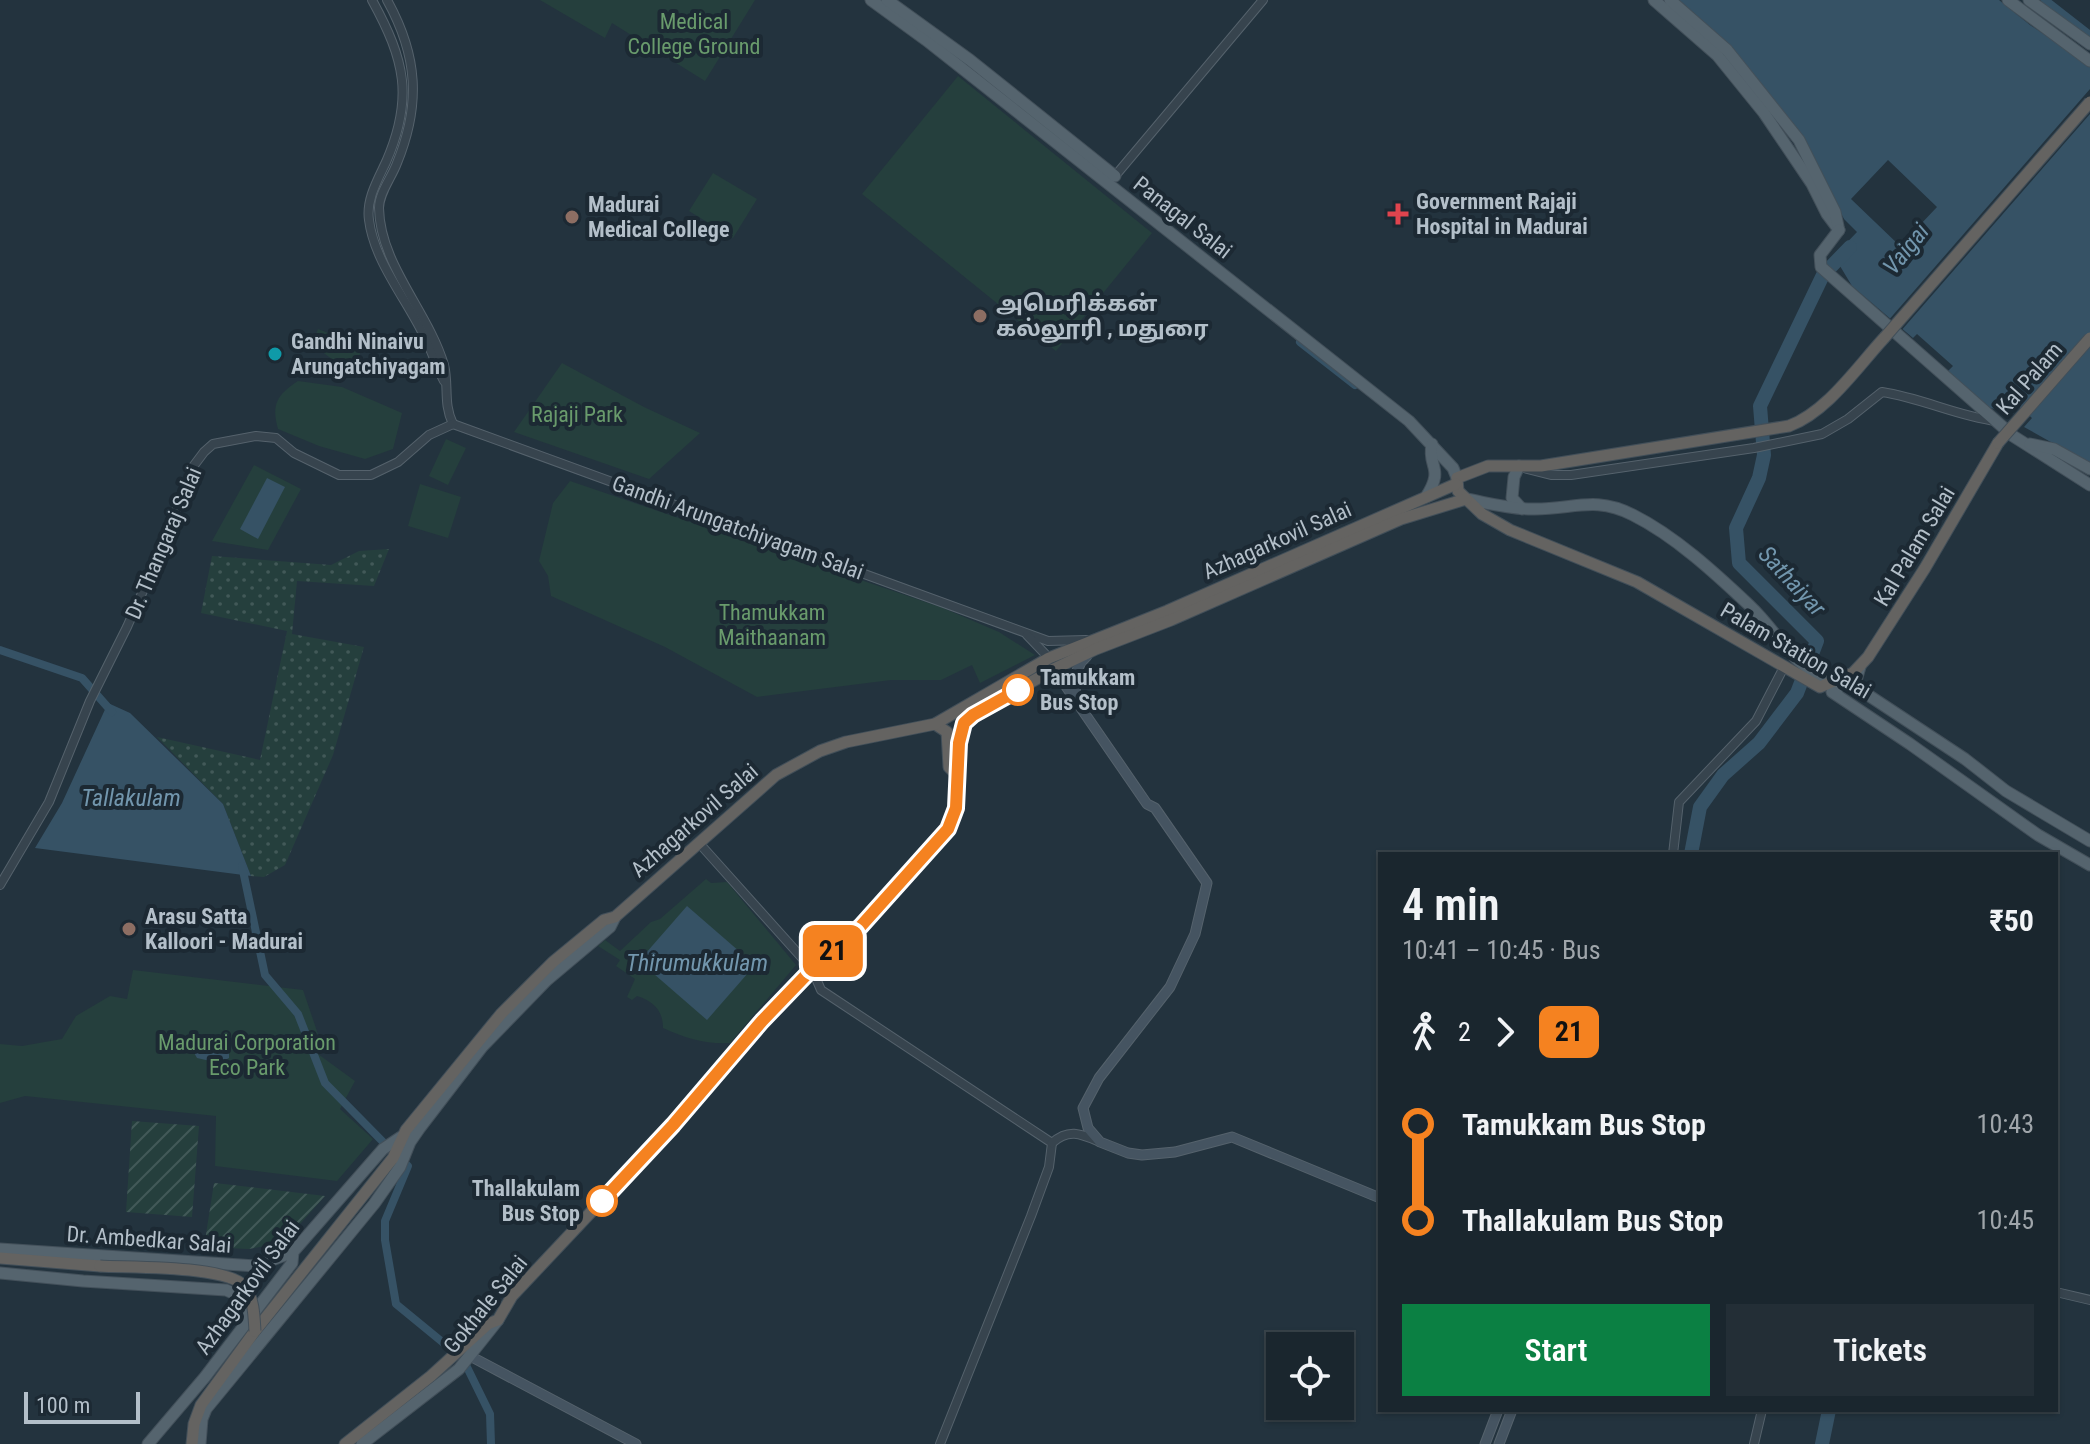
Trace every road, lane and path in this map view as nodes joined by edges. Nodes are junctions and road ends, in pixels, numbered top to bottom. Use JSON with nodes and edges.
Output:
{"nodes":[{"id":1,"x":372,"y":0,"type":"edge"},
{"id":2,"x":387,"y":0,"type":"edge"},
{"id":3,"x":871,"y":0,"type":"edge"},
{"id":4,"x":887,"y":0,"type":"edge"},
{"id":5,"x":1263,"y":0,"type":"edge"},
{"id":6,"x":1654,"y":0,"type":"edge"},
{"id":7,"x":1670,"y":0,"type":"edge"},
{"id":8,"x":2008,"y":0,"type":"edge"},
{"id":9,"x":2029,"y":0,"type":"edge"},
{"id":10,"x":2090,"y":44,"type":"edge"},
{"id":11,"x":2090,"y":61,"type":"edge"},
{"id":12,"x":2090,"y":102,"type":"edge"},
{"id":13,"x":1115,"y":176,"type":"joint"},
{"id":14,"x":1839,"y":230,"type":"junction"},
{"id":15,"x":2090,"y":338,"type":"edge"},
{"id":16,"x":444,"y":381,"type":"junction"},
{"id":17,"x":1997,"y":421,"type":"junction"},
{"id":18,"x":453,"y":424,"type":"junction"},
{"id":19,"x":2022,"y":442,"type":"junction"},
{"id":20,"x":1998,"y":443,"type":"joint"},
{"id":21,"x":1432,"y":444,"type":"junction"},
{"id":22,"x":1519,"y":466,"type":"junction"},
{"id":23,"x":2090,"y":469,"type":"edge"},
{"id":24,"x":1456,"y":481,"type":"junction"},
{"id":25,"x":2090,"y":485,"type":"edge"},
{"id":26,"x":1426,"y":497,"type":"junction"},
{"id":27,"x":1466,"y":499,"type":"junction"},
{"id":28,"x":1522,"y":509,"type":"junction"},
{"id":29,"x":1023,"y":632,"type":"junction"},
{"id":30,"x":1098,"y":643,"type":"junction"},
{"id":31,"x":1052,"y":664,"type":"junction"},
{"id":32,"x":1791,"y":667,"type":"junction"},
{"id":33,"x":1860,"y":667,"type":"junction"},
{"id":34,"x":1818,"y":682,"type":"junction"},
{"id":35,"x":1833,"y":682,"type":"junction"},
{"id":36,"x":1837,"y":694,"type":"junction"},
{"id":37,"x":1077,"y":700,"type":"junction"},
{"id":38,"x":935,"y":724,"type":"junction"},
{"id":39,"x":960,"y":730,"type":"joint"},
{"id":40,"x":957,"y":775,"type":"junction"},
{"id":41,"x":2090,"y":841,"type":"edge"},
{"id":42,"x":699,"y":843,"type":"junction"},
{"id":43,"x":1673,"y":852,"type":"edge"},
{"id":44,"x":2090,"y":865,"type":"edge"},
{"id":45,"x":0,"y":885,"type":"edge"},
{"id":46,"x":812,"y":969,"type":"junction"},
{"id":47,"x":1100,"y":1142,"type":"junction"},
{"id":48,"x":1052,"y":1143,"type":"junction"},
{"id":49,"x":398,"y":1151,"type":"junction"},
{"id":50,"x":1378,"y":1197,"type":"edge"},
{"id":51,"x":0,"y":1249,"type":"edge"},
{"id":52,"x":293,"y":1252,"type":"junction"},
{"id":53,"x":0,"y":1258,"type":"edge"},
{"id":54,"x":0,"y":1273,"type":"edge"},
{"id":55,"x":2058,"y":1292,"type":"edge"},
{"id":56,"x":2090,"y":1300,"type":"edge"},
{"id":57,"x":498,"y":1320,"type":"junction"},
{"id":58,"x":251,"y":1326,"type":"junction"},
{"id":59,"x":461,"y":1359,"type":"junction"},
{"id":60,"x":1497,"y":1412,"type":"edge"},
{"id":61,"x":1511,"y":1412,"type":"edge"},
{"id":62,"x":1762,"y":1412,"type":"edge"},
{"id":63,"x":148,"y":1444,"type":"edge"},
{"id":64,"x":192,"y":1444,"type":"edge"},
{"id":65,"x":200,"y":1444,"type":"edge"},
{"id":66,"x":345,"y":1444,"type":"edge"},
{"id":67,"x":362,"y":1444,"type":"edge"},
{"id":68,"x":636,"y":1444,"type":"edge"},
{"id":69,"x":940,"y":1444,"type":"edge"},
{"id":70,"x":1485,"y":1444,"type":"edge"},
{"id":71,"x":1499,"y":1444,"type":"edge"},
{"id":72,"x":1754,"y":1444,"type":"edge"}],
"edges":[{"from":1,"to":16,"type":"street"},
{"from":2,"to":16,"type":"street"},
{"from":3,"to":21,"type":"main road","name":"Panagal Salai"},
{"from":4,"to":13,"type":"main road","name":"Panagal Salai"},
{"from":5,"to":13,"type":"street"},
{"from":6,"to":14,"type":"main road"},
{"from":7,"to":14,"type":"main road"},
{"from":8,"to":11,"type":"main road"},
{"from":9,"to":10,"type":"main road"},
{"from":12,"to":22,"type":"highway","name":"Azhagarkovil Salai","bridge":true},
{"from":14,"to":17,"type":"main road"},
{"from":15,"to":20,"type":"highway","name":"Kal Palam","bridge":true},
{"from":16,"to":18,"type":"street"},
{"from":17,"to":19,"type":"main road"},
{"from":17,"to":22,"type":"street"},
{"from":18,"to":29,"type":"street","name":"Gandhi Arungatchiyagam Salai"},
{"from":18,"to":45,"type":"street","name":"Dr. Thangaraj Salai"},
{"from":19,"to":23,"type":"main road"},
{"from":19,"to":25,"type":"main road"},
{"from":20,"to":33,"type":"highway","name":"Kal Palam Salai"},
{"from":21,"to":24,"type":"main road","name":"Panagal Salai"},
{"from":21,"to":26,"type":"main road"},
{"from":22,"to":24,"type":"highway","name":"Azhagarkovil Salai"},
{"from":22,"to":28,"type":"main road"},
{"from":24,"to":26,"type":"highway","name":"Azhagarkovil Salai"},
{"from":24,"to":27,"type":"highway","name":"Palam Station Salai"},
{"from":26,"to":30,"type":"highway","name":"Azhagarkovil Salai"},
{"from":27,"to":28,"type":"main road"},
{"from":27,"to":30,"type":"highway","name":"Azhagarkovil Salai"},
{"from":27,"to":32,"type":"highway","name":"Palam Station Salai"},
{"from":28,"to":32,"type":"main road"},
{"from":29,"to":30,"type":"street","name":"Gandhi Arungatchiyagam Salai"},
{"from":29,"to":31,"type":"street","name":"Gandhi Arungatchiyagam Salai"},
{"from":30,"to":31,"type":"highway","name":"Azhagarkovil Salai"},
{"from":30,"to":37,"type":"main road"},
{"from":31,"to":37,"type":"main road"},
{"from":31,"to":38,"type":"highway","name":"Azhagarkovil Salai"},
{"from":31,"to":39,"type":"highway","name":"Azhagarkovil Salai"},
{"from":32,"to":34,"type":"highway","name":"Palam Station Salai"},
{"from":32,"to":43,"type":"street"},
{"from":33,"to":35,"type":"highway","name":"Kal Palam Salai"},
{"from":33,"to":41,"type":"main road","name":"Palam Station Salai"},
{"from":34,"to":35,"type":"highway","name":"Kal Palam Salai"},
{"from":34,"to":36,"type":"main road","name":"Palam Station Salai"},
{"from":35,"to":36,"type":"main road"},
{"from":36,"to":44,"type":"main road","name":"Palam Station Salai"},
{"from":37,"to":47,"type":"main road"},
{"from":38,"to":40,"type":"highway","name":"Gokhale Salai"},
{"from":38,"to":42,"type":"highway","name":"Azhagarkovil Salai"},
{"from":39,"to":40,"type":"highway","name":"Gokhale Salai"},
{"from":40,"to":46,"type":"highway","name":"Gokhale Salai"},
{"from":42,"to":46,"type":"street"},
{"from":42,"to":49,"type":"highway","name":"Azhagarkovil Salai"},
{"from":46,"to":48,"type":"street"},
{"from":46,"to":57,"type":"highway","name":"Gokhale Salai"},
{"from":47,"to":48,"type":"street"},
{"from":47,"to":50,"type":"main road"},
{"from":48,"to":69,"type":"street"},
{"from":49,"to":52,"type":"main road","name":"Azhagarkovil Salai"},
{"from":49,"to":58,"type":"highway"},
{"from":49,"to":65,"type":"main road","name":"Azhagarkovil Salai"},
{"from":51,"to":52,"type":"main road","name":"Dr. Ambedkar Salai"},
{"from":52,"to":58,"type":"main road","name":"Azhagarkovil Salai"},
{"from":53,"to":58,"type":"highway","bridge":true},
{"from":54,"to":58,"type":"main road","name":"Dr. Ambedkar Salai"},
{"from":55,"to":56,"type":"street"},
{"from":57,"to":59,"type":"main road","name":"Gokhale Salai"},
{"from":57,"to":59,"type":"highway"},
{"from":58,"to":63,"type":"main road","name":"Azhagarkovil Salai"},
{"from":58,"to":64,"type":"highway"},
{"from":59,"to":66,"type":"highway"},
{"from":59,"to":67,"type":"main road","name":"Gokhale Salai"},
{"from":59,"to":68,"type":"main road"},
{"from":60,"to":70,"type":"main road"},
{"from":61,"to":71,"type":"main road"},
{"from":62,"to":72,"type":"street"}]}
